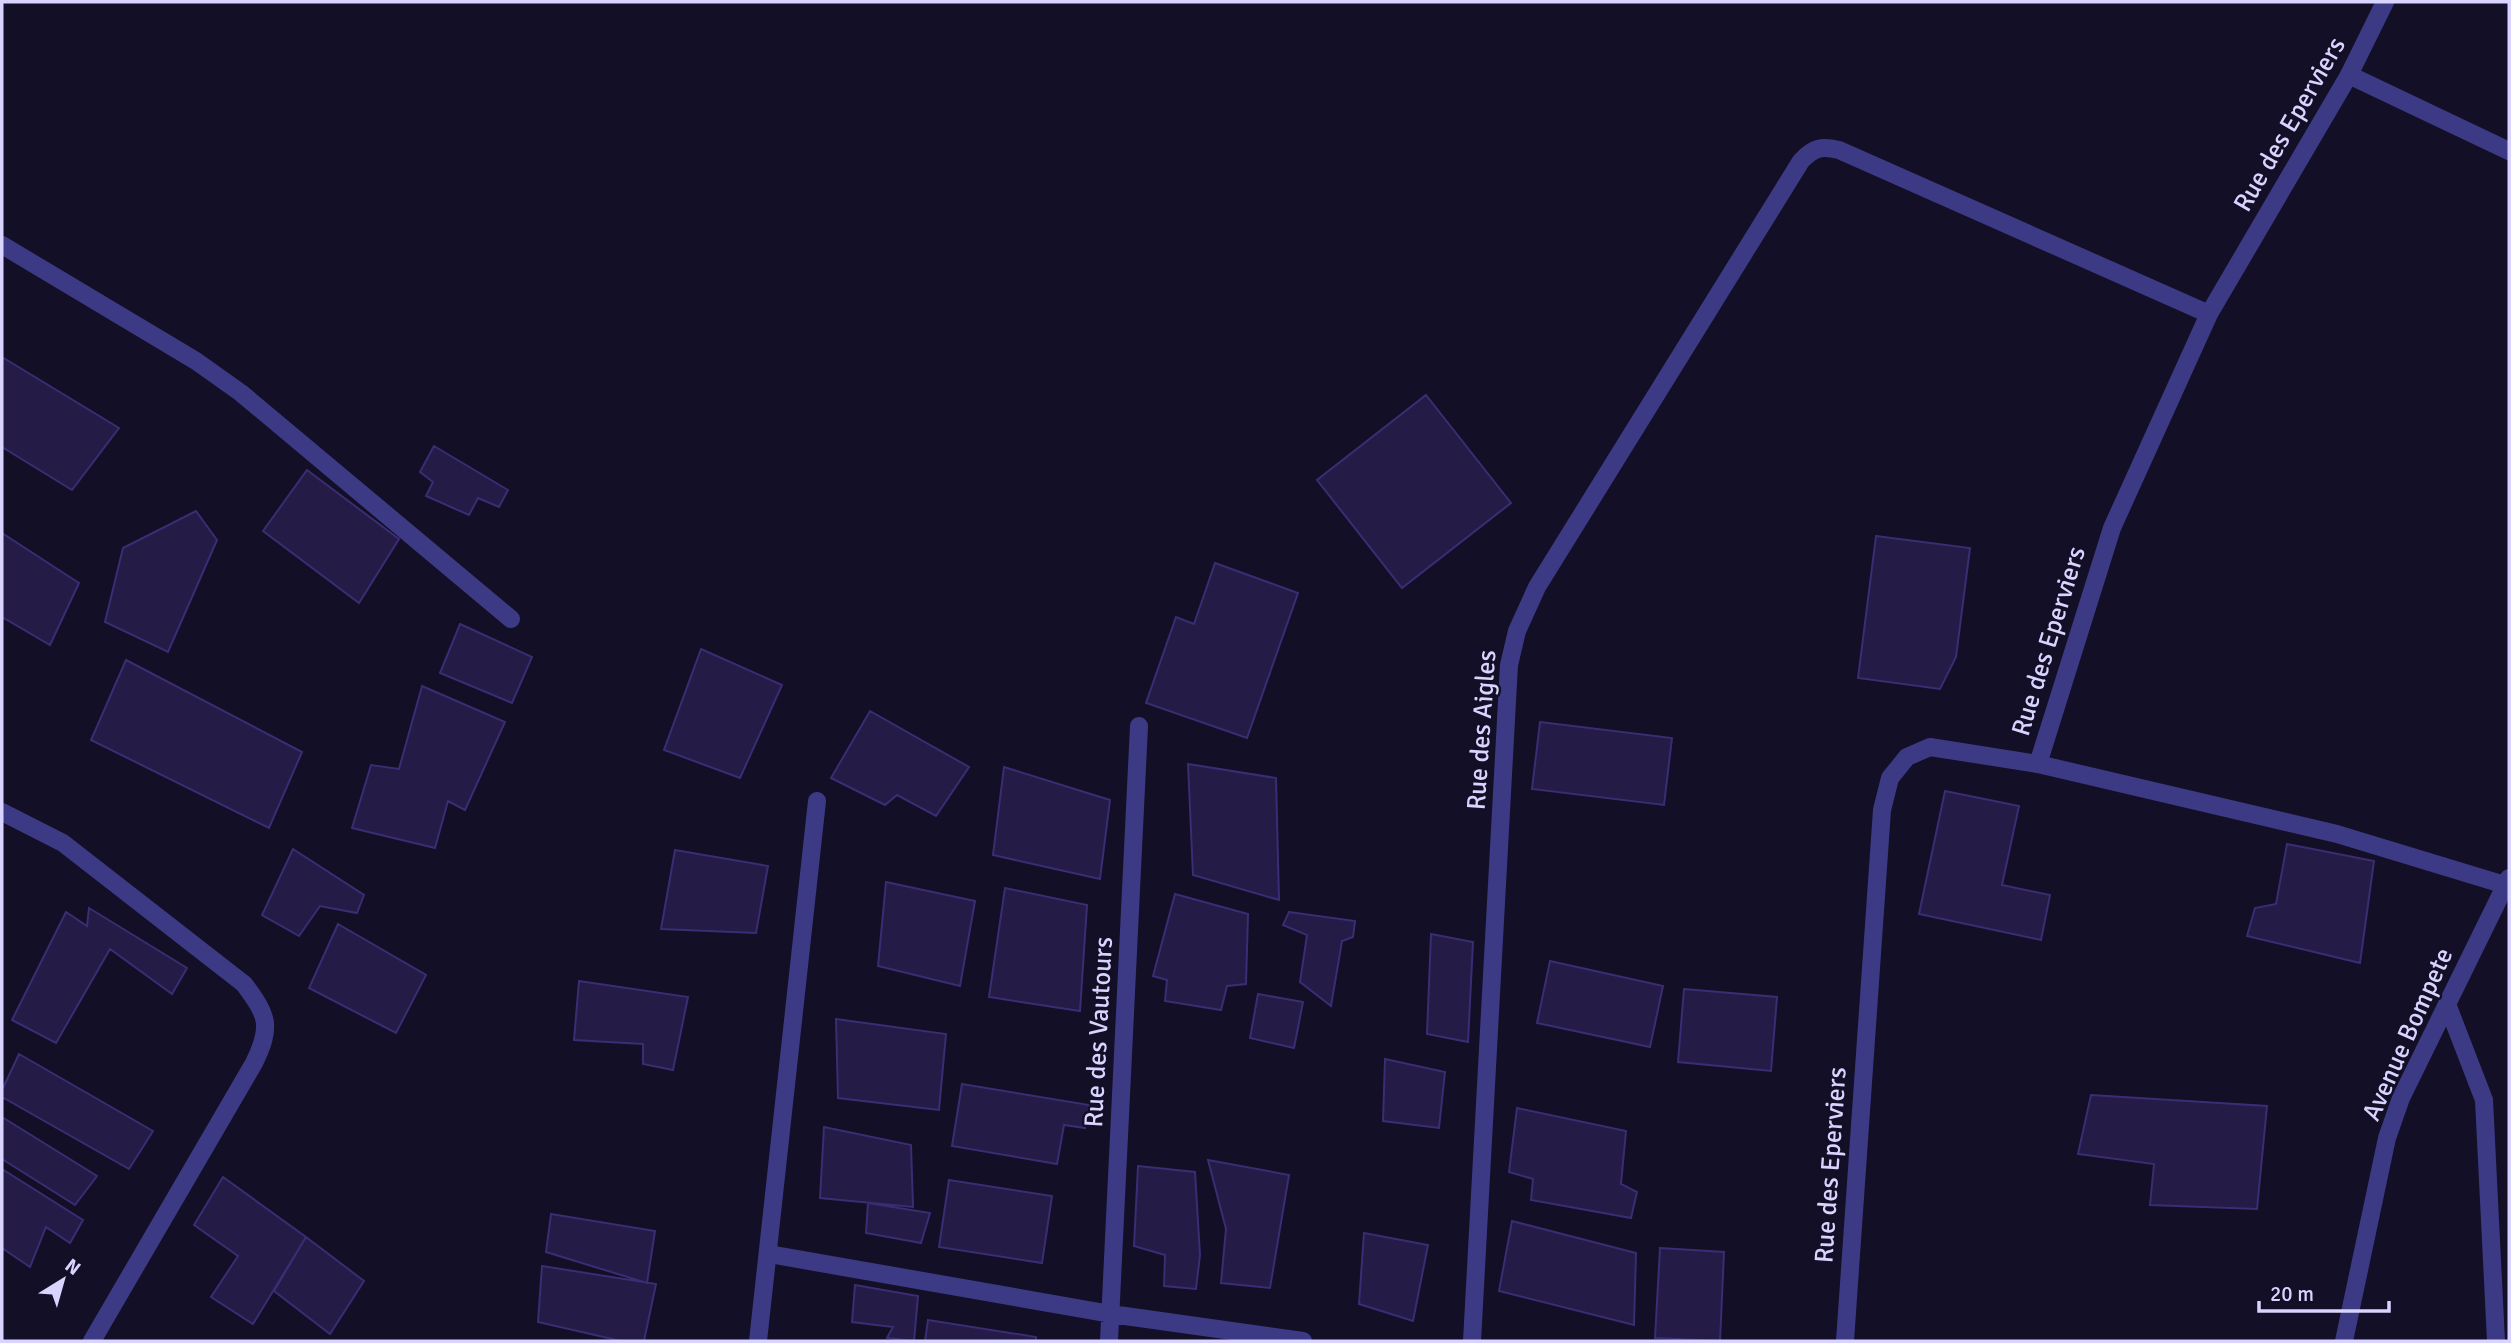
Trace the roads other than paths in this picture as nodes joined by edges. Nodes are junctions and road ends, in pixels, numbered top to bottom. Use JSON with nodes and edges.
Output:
{"nodes":[{"id":1,"x":2385,"y":2,"type":"edge"},
{"id":2,"x":2349,"y":75,"type":"junction"},
{"id":3,"x":2509,"y":151,"type":"edge"},
{"id":4,"x":2,"y":246,"type":"edge"},
{"id":5,"x":2209,"y":313,"type":"junction"},
{"id":6,"x":512,"y":619,"type":"dead end"},
{"id":7,"x":1139,"y":726,"type":"dead end"},
{"id":8,"x":2038,"y":764,"type":"junction"},
{"id":9,"x":817,"y":801,"type":"dead end"},
{"id":10,"x":2,"y":812,"type":"edge"},
{"id":11,"x":2507,"y":882,"type":"edge"},
{"id":12,"x":2447,"y":1004,"type":"junction"},
{"id":13,"x":769,"y":1254,"type":"junction"},
{"id":14,"x":1111,"y":1314,"type":"junction"},
{"id":15,"x":92,"y":1341,"type":"edge"},
{"id":16,"x":758,"y":1341,"type":"edge"},
{"id":17,"x":1109,"y":1341,"type":"edge"},
{"id":18,"x":1303,"y":1341,"type":"edge"},
{"id":19,"x":1472,"y":1341,"type":"edge"},
{"id":20,"x":1844,"y":1341,"type":"edge"},
{"id":21,"x":2344,"y":1341,"type":"edge"},
{"id":22,"x":2496,"y":1341,"type":"edge"}],
"edges":[{"from":1,"to":2,"type":"street","name":"Rue des Eperviers"},
{"from":2,"to":3,"type":"street"},
{"from":2,"to":5,"type":"street","name":"Rue des Eperviers"},
{"from":4,"to":6,"type":"street"},
{"from":5,"to":8,"type":"street","name":"Rue des Eperviers"},
{"from":5,"to":19,"type":"street","name":"Rue des Aigles"},
{"from":7,"to":14,"type":"street","name":"Rue des Vautours"},
{"from":8,"to":11,"type":"street"},
{"from":8,"to":20,"type":"street","name":"Rue des Eperviers"},
{"from":9,"to":13,"type":"street"},
{"from":10,"to":15,"type":"street"},
{"from":11,"to":12,"type":"street","name":"Avenue Bompete"},
{"from":12,"to":21,"type":"street","name":"Avenue Bompete"},
{"from":12,"to":22,"type":"street"},
{"from":13,"to":14,"type":"street"},
{"from":13,"to":16,"type":"street"},
{"from":14,"to":17,"type":"street","name":"Rue des Vautours"},
{"from":14,"to":18,"type":"street"}]}
